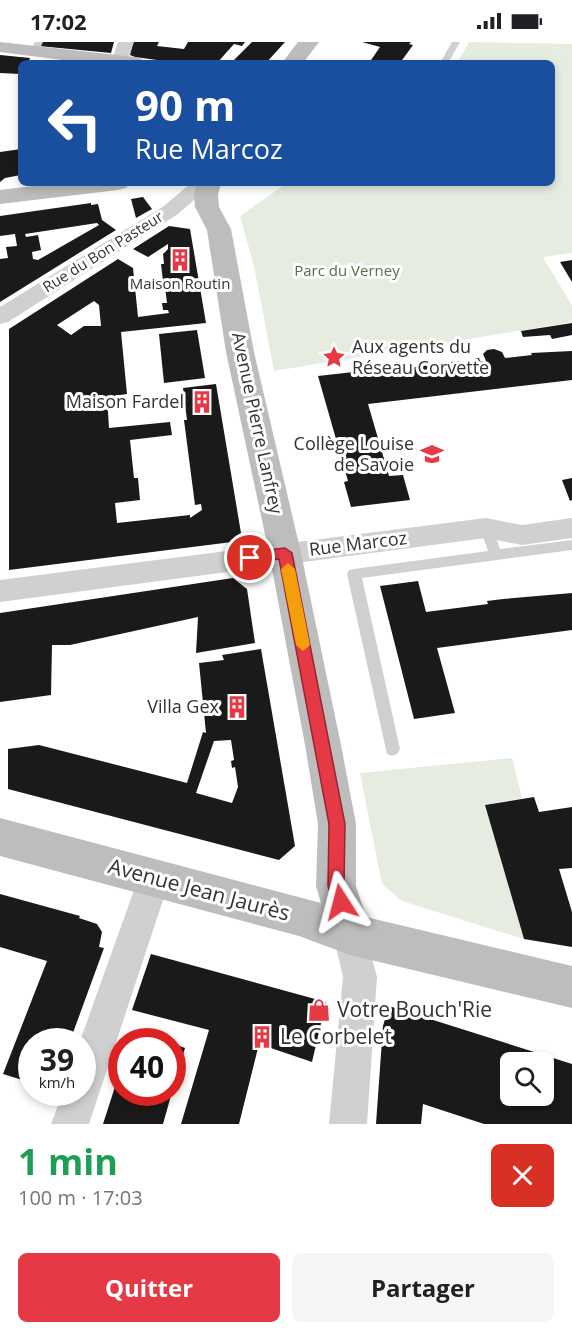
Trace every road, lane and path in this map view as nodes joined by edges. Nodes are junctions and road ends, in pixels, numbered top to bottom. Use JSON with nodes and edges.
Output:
{"nodes":[{"id":1,"x":309,"y":42,"type":"edge"},
{"id":2,"x":456,"y":42,"type":"edge"},
{"id":3,"x":0,"y":46,"type":"edge"},
{"id":4,"x":37,"y":46,"type":"edge"},
{"id":5,"x":125,"y":57,"type":"edge"},
{"id":6,"x":294,"y":60,"type":"edge"},
{"id":7,"x":446,"y":60,"type":"edge"},
{"id":8,"x":77,"y":186,"type":"edge"},
{"id":9,"x":199,"y":186,"type":"edge"},
{"id":10,"x":208,"y":186,"type":"edge"},
{"id":11,"x":220,"y":186,"type":"edge"},
{"id":12,"x":0,"y":197,"type":"edge"},
{"id":13,"x":219,"y":229,"type":"junction"},
{"id":14,"x":0,"y":317,"type":"edge"},
{"id":15,"x":486,"y":528,"type":"junction"},
{"id":16,"x":572,"y":528,"type":"edge"},
{"id":17,"x":572,"y":545,"type":"edge"},
{"id":18,"x":285,"y":553,"type":"junction"},
{"id":19,"x":496,"y":556,"type":"junction"},
{"id":20,"x":0,"y":591,"type":"edge"},
{"id":21,"x":392,"y":749,"type":"dead end"},
{"id":22,"x":0,"y":837,"type":"edge"},
{"id":23,"x":154,"y":879,"type":"junction"},
{"id":24,"x":350,"y":934,"type":"junction"},
{"id":25,"x":572,"y":987,"type":"edge"},
{"id":26,"x":96,"y":1049,"type":"edge"},
{"id":27,"x":76,"y":1106,"type":"edge"},
{"id":28,"x":70,"y":1124,"type":"edge"},
{"id":29,"x":348,"y":1124,"type":"edge"}],
"edges":[{"from":1,"to":6,"type":"street"},
{"from":2,"to":7,"type":"lane"},
{"from":3,"to":4,"type":"street"},
{"from":4,"to":5,"type":"street"},
{"from":8,"to":12,"type":"street"},
{"from":9,"to":14,"type":"street","name":"Rue du Bon Pasteur"},
{"from":10,"to":13,"type":"street","name":"Avenue Pierre Lanfrey"},
{"from":11,"to":13,"type":"street","name":"Avenue Pierre Lanfrey"},
{"from":13,"to":18,"type":"street","name":"Avenue Pierre Lanfrey"},
{"from":15,"to":16,"type":"street","name":"Rue Marcoz"},
{"from":15,"to":18,"type":"street","name":"Rue Marcoz"},
{"from":15,"to":19,"type":"lane"},
{"from":17,"to":19,"type":"lane"},
{"from":18,"to":20,"type":"street","name":"Rue Marcoz"},
{"from":18,"to":24,"type":"street","name":"Avenue Pierre Lanfrey"},
{"from":19,"to":21,"type":"lane"},
{"from":22,"to":23,"type":"street","name":"Avenue Jean Jaurès"},
{"from":23,"to":24,"type":"street","name":"Avenue Jean Jaurès"},
{"from":23,"to":26,"type":"street"},
{"from":24,"to":25,"type":"street","name":"Avenue Jean Jaurès"},
{"from":24,"to":29,"type":"street"},
{"from":27,"to":28,"type":"street"}]}
